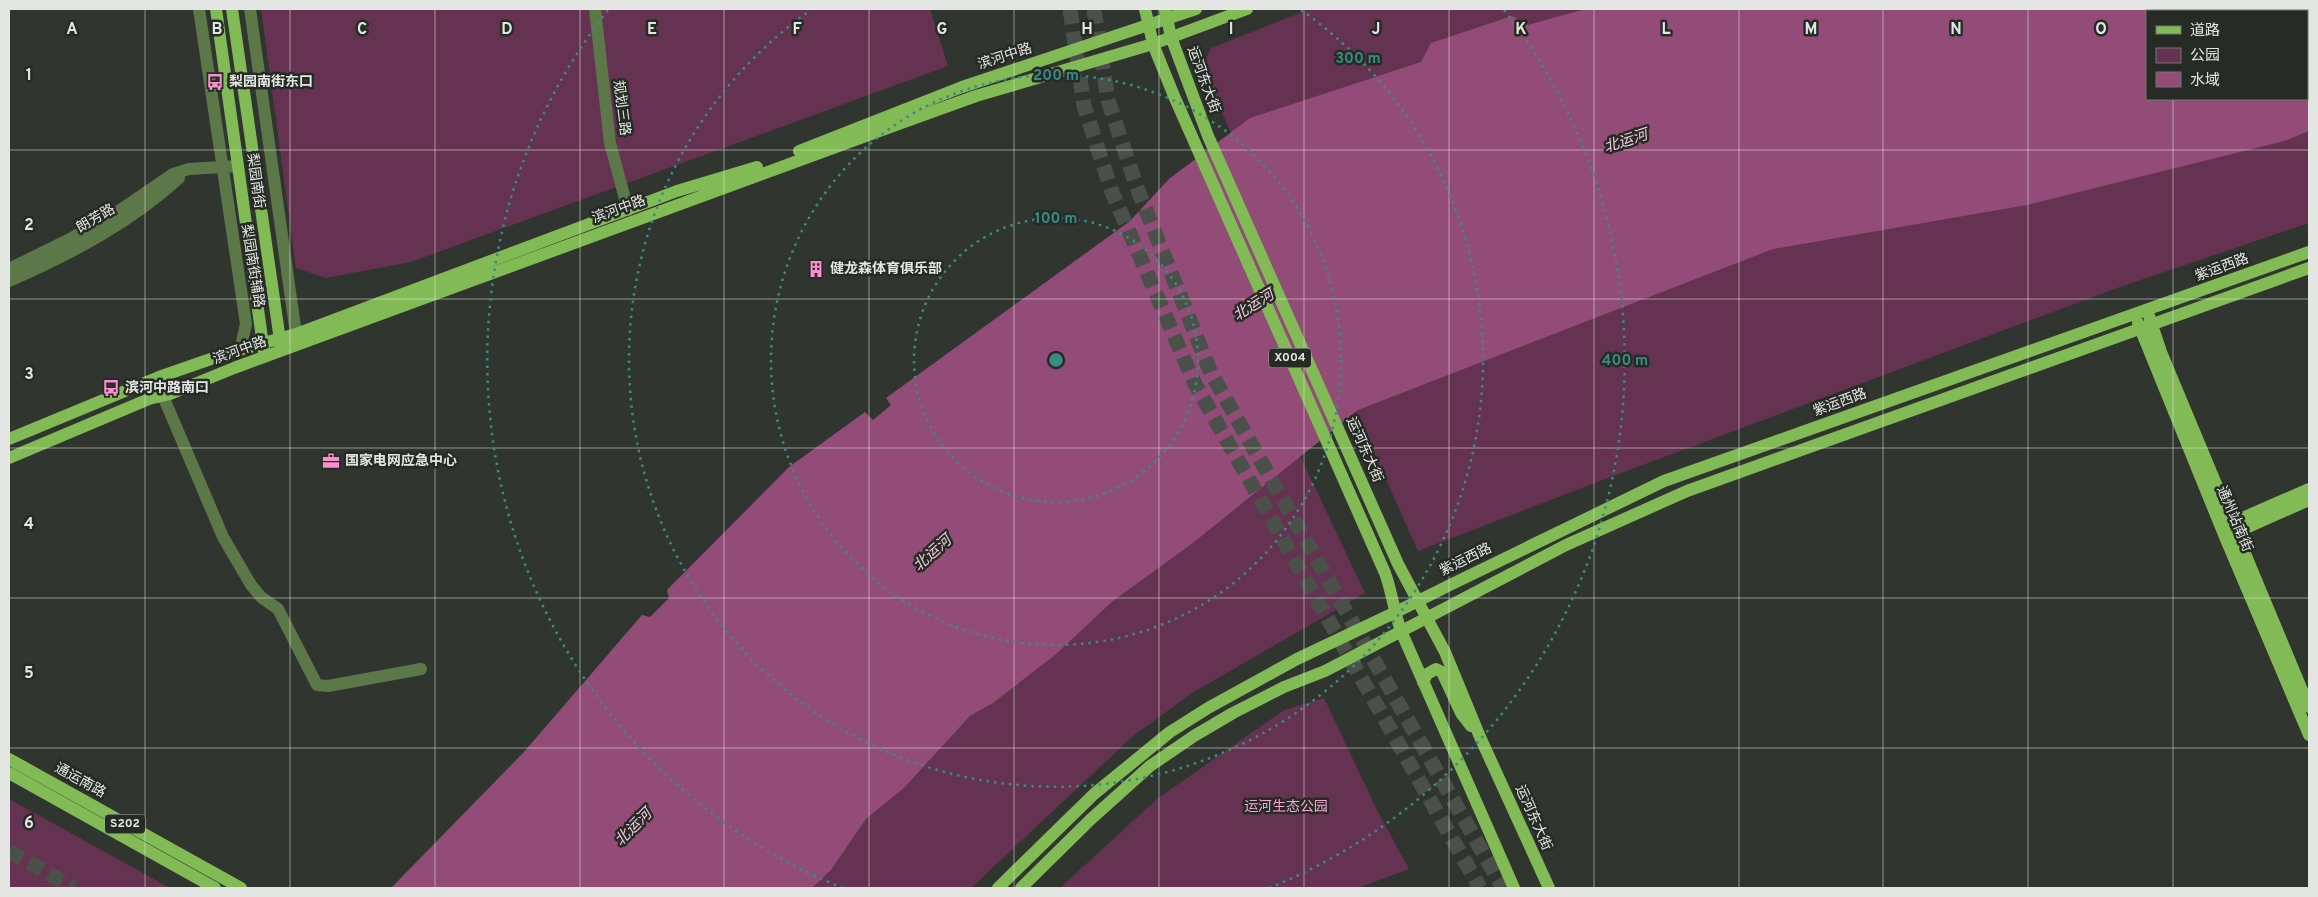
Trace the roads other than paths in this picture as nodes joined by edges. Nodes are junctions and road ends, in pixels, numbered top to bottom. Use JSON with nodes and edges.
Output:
{"nodes":[{"id":1,"x":199,"y":9,"type":"edge"},
{"id":2,"x":216,"y":9,"type":"edge"},
{"id":3,"x":232,"y":9,"type":"edge"},
{"id":4,"x":250,"y":9,"type":"edge"},
{"id":5,"x":595,"y":9,"type":"edge"},
{"id":6,"x":1145,"y":9,"type":"edge"},
{"id":7,"x":1196,"y":9,"type":"edge"},
{"id":8,"x":1247,"y":9,"type":"edge"},
{"id":9,"x":1166,"y":14,"type":"edge"},
{"id":10,"x":1149,"y":25,"type":"junction"},
{"id":11,"x":1171,"y":37,"type":"junction"},
{"id":12,"x":1153,"y":44,"type":"junction"},
{"id":13,"x":238,"y":166,"type":"junction"},
{"id":14,"x":221,"y":167,"type":"junction"},
{"id":15,"x":189,"y":169,"type":"junction"},
{"id":16,"x":628,"y":210,"type":"junction"},
{"id":17,"x":2309,"y":252,"type":"edge"},
{"id":18,"x":2309,"y":268,"type":"edge"},
{"id":19,"x":9,"y":269,"type":"edge"},
{"id":20,"x":9,"y":281,"type":"edge"},
{"id":21,"x":2141,"y":311,"type":"junction"},
{"id":22,"x":2146,"y":327,"type":"junction"},
{"id":23,"x":296,"y":334,"type":"junction"},
{"id":24,"x":263,"y":344,"type":"junction"},
{"id":25,"x":281,"y":346,"type":"junction"},
{"id":26,"x":240,"y":350,"type":"junction"},
{"id":27,"x":265,"y":357,"type":"junction"},
{"id":28,"x":163,"y":396,"type":"junction"},
{"id":29,"x":9,"y":438,"type":"edge"},
{"id":30,"x":9,"y":458,"type":"edge"},
{"id":31,"x":2309,"y":489,"type":"edge"},
{"id":32,"x":2309,"y":500,"type":"edge"},
{"id":33,"x":2229,"y":530,"type":"junction"},
{"id":34,"x":1418,"y":602,"type":"junction"},
{"id":35,"x":1394,"y":613,"type":"junction"},
{"id":36,"x":1427,"y":618,"type":"junction"},
{"id":37,"x":1402,"y":631,"type":"junction"},
{"id":38,"x":420,"y":670,"type":"dead end"},
{"id":39,"x":1423,"y":682,"type":"junction"},
{"id":40,"x":2306,"y":711,"type":"edge"},
{"id":41,"x":2309,"y":735,"type":"edge"},
{"id":42,"x":1480,"y":737,"type":"junction"},
{"id":43,"x":9,"y":759,"type":"edge"},
{"id":44,"x":9,"y":773,"type":"edge"},
{"id":45,"x":215,"y":888,"type":"edge"},
{"id":46,"x":240,"y":888,"type":"edge"},
{"id":47,"x":998,"y":888,"type":"edge"},
{"id":48,"x":1021,"y":888,"type":"edge"},
{"id":49,"x":1514,"y":888,"type":"edge"},
{"id":50,"x":1549,"y":888,"type":"edge"}],
"edges":[{"from":1,"to":14,"type":"street","name":"梨园南街辅路"},
{"from":2,"to":13,"type":"main road","name":"梨园南街"},
{"from":3,"to":25,"type":"main road","name":"梨园南街"},
{"from":4,"to":23,"type":"street"},
{"from":5,"to":16,"type":"street","name":"规划三路"},
{"from":6,"to":10,"type":"main road"},
{"from":7,"to":9,"type":"main road","name":"滨河中路"},
{"from":8,"to":11,"type":"main road","name":"滨河中路"},
{"from":9,"to":10,"type":"main road","name":"滨河中路"},
{"from":9,"to":11,"type":"main road","name":"运河东大街","number":"X004"},
{"from":10,"to":12,"type":"main road"},
{"from":10,"to":16,"type":"main road","name":"滨河中路"},
{"from":11,"to":12,"type":"main road","name":"滨河中路"},
{"from":11,"to":34,"type":"main road","name":"运河东大街","number":"X004"},
{"from":12,"to":25,"type":"main road","name":"滨河中路"},
{"from":12,"to":35,"type":"main road","number":"X004"},
{"from":13,"to":14,"type":"street","name":"朗芳路"},
{"from":13,"to":24,"type":"main road","name":"梨园南街"},
{"from":14,"to":15,"type":"street","name":"朗芳路"},
{"from":14,"to":26,"type":"street","name":"梨园南街辅路"},
{"from":15,"to":19,"type":"street","name":"朗芳路"},
{"from":15,"to":20,"type":"street","name":"朗芳路"},
{"from":16,"to":23,"type":"main road","name":"滨河中路"},
{"from":17,"to":21,"type":"main road","name":"紫运西路"},
{"from":18,"to":22,"type":"main road"},
{"from":21,"to":22,"type":"main road","name":"通州站南街"},
{"from":21,"to":34,"type":"main road","name":"紫运西路"},
{"from":22,"to":33,"type":"main road","name":"通州站南街"},
{"from":22,"to":36,"type":"main road"},
{"from":23,"to":25,"type":"main road","name":"滨河中路"},
{"from":24,"to":25,"type":"main road","name":"滨河中路"},
{"from":24,"to":26,"type":"main road","name":"滨河中路"},
{"from":24,"to":27,"type":"main road","name":"梨园南街"},
{"from":25,"to":27,"type":"main road","name":"滨河中路"},
{"from":26,"to":29,"type":"main road","name":"滨河中路"},
{"from":27,"to":28,"type":"main road","name":"滨河中路"},
{"from":28,"to":30,"type":"main road","name":"滨河中路"},
{"from":28,"to":38,"type":"street"},
{"from":31,"to":33,"type":"main road"},
{"from":32,"to":33,"type":"main road"},
{"from":33,"to":40,"type":"main road","name":"通州站南街"},
{"from":34,"to":35,"type":"main road","name":"紫运西路"},
{"from":34,"to":36,"type":"main road","name":"运河东大街","number":"X004"},
{"from":35,"to":37,"type":"main road","number":"X004"},
{"from":35,"to":47,"type":"main road","name":"紫运西路"},
{"from":36,"to":37,"type":"main road"},
{"from":36,"to":42,"type":"main road","name":"运河东大街","number":"X004"},
{"from":37,"to":39,"type":"main road","number":"X004"},
{"from":37,"to":48,"type":"main road"},
{"from":39,"to":42,"type":"main road"},
{"from":39,"to":49,"type":"main road","number":"X004"},
{"from":40,"to":41,"type":"main road","name":"通州站南街"},
{"from":42,"to":50,"type":"main road","name":"运河东大街","number":"X004"},
{"from":43,"to":46,"type":"main road","name":"通运南路","number":"S202"},
{"from":44,"to":45,"type":"main road","name":"通运南路","number":"S202"}]}
